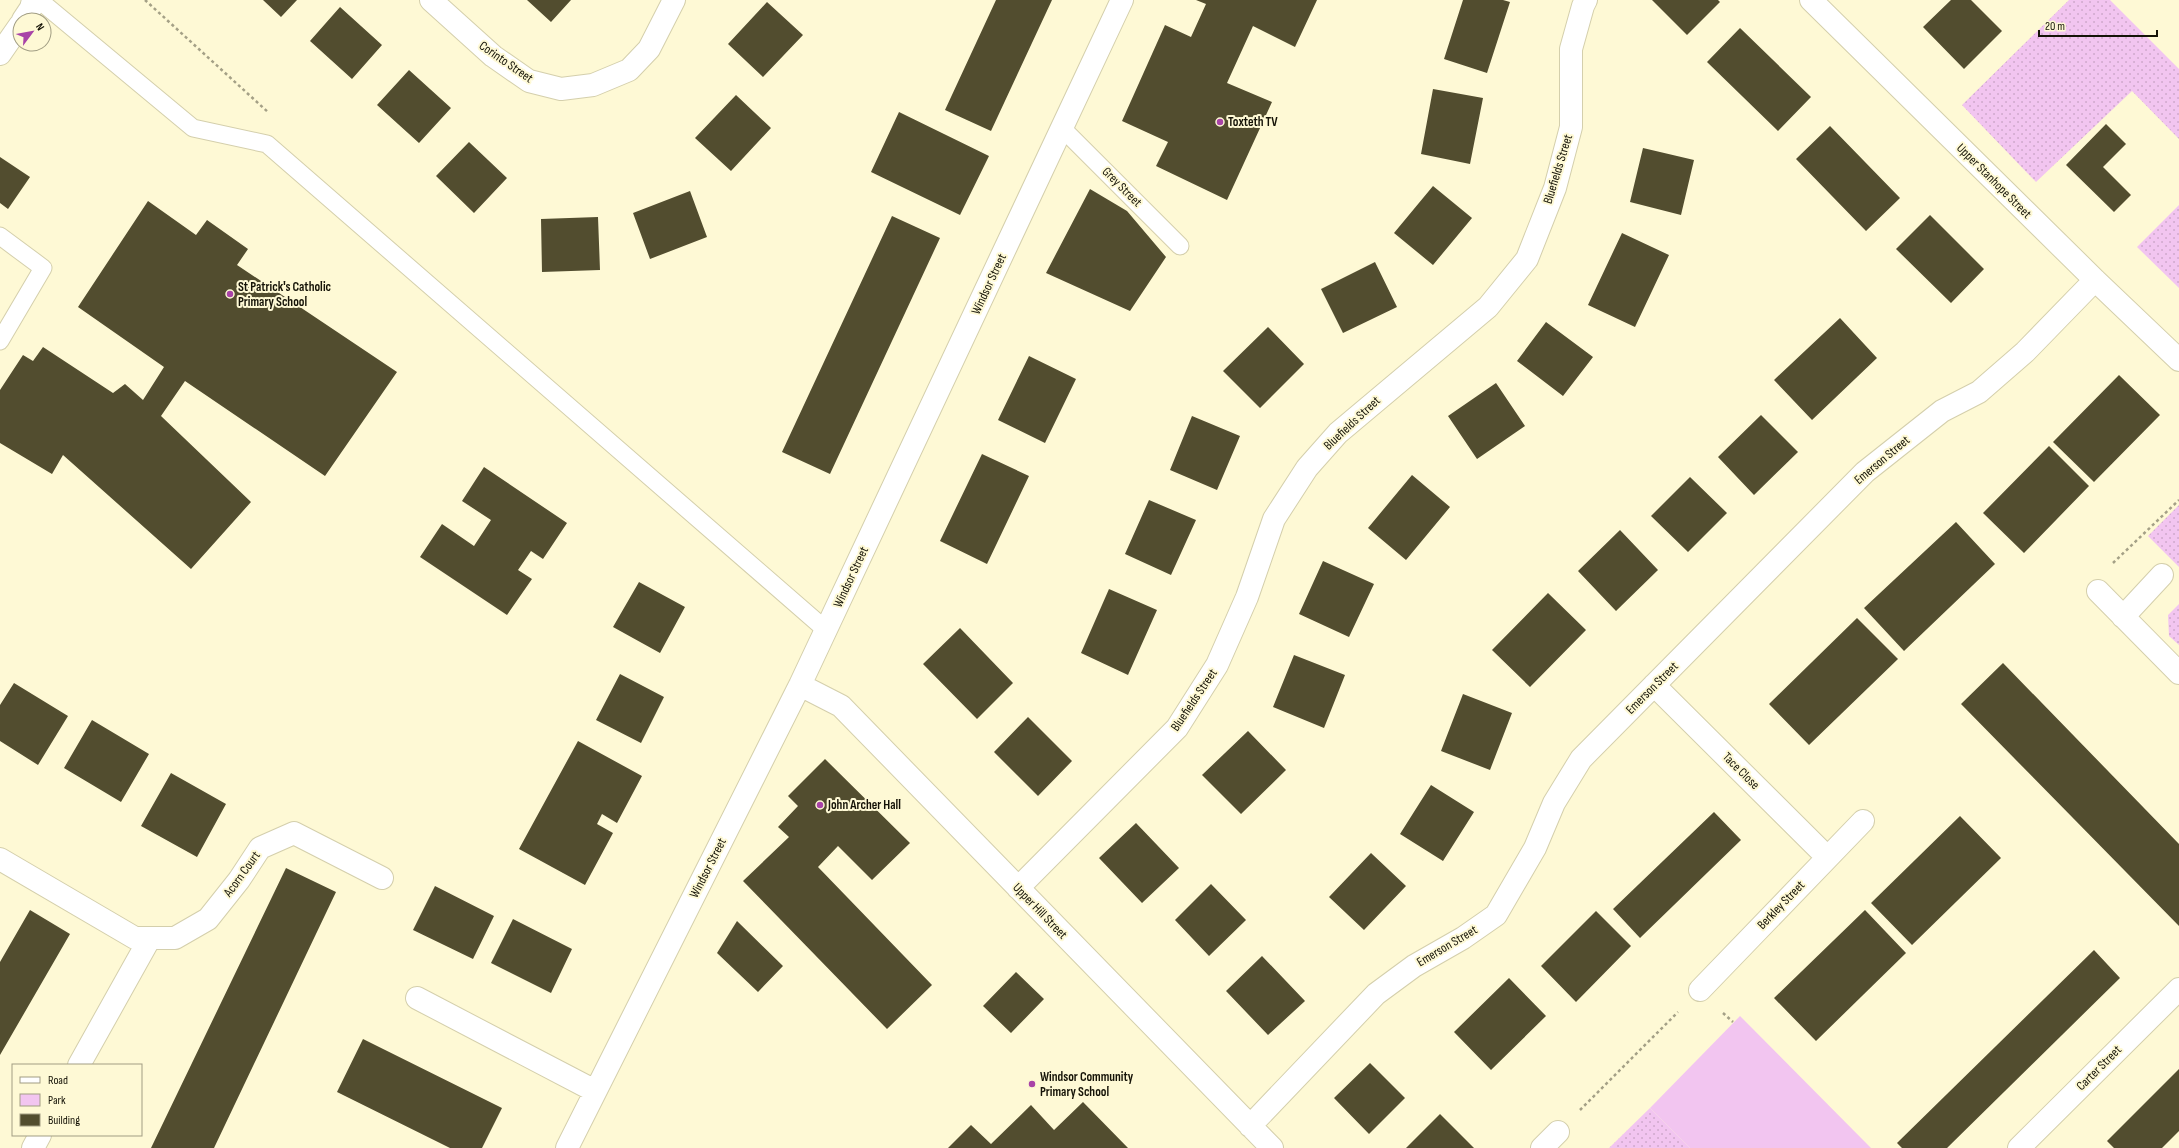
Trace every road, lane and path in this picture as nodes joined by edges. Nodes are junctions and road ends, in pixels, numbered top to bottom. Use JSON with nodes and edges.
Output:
{"nodes":[{"id":1,"x":33,"y":0,"type":"edge"},
{"id":2,"x":38,"y":0,"type":"edge"},
{"id":3,"x":431,"y":0,"type":"edge"},
{"id":4,"x":674,"y":0,"type":"edge"},
{"id":5,"x":1122,"y":0,"type":"edge"},
{"id":6,"x":1586,"y":0,"type":"edge"},
{"id":7,"x":1811,"y":0,"type":"edge"},
{"id":8,"x":28,"y":12,"type":"edge"},
{"id":9,"x":12,"y":36,"type":"edge"},
{"id":10,"x":0,"y":54,"type":"edge"},
{"id":11,"x":1063,"y":129,"type":"junction"},
{"id":12,"x":0,"y":236,"type":"edge"},
{"id":13,"x":1180,"y":246,"type":"dead end"},
{"id":14,"x":2095,"y":280,"type":"junction"},
{"id":15,"x":0,"y":342,"type":"edge"},
{"id":16,"x":2179,"y":360,"type":"edge"},
{"id":17,"x":2179,"y":500,"type":"edge"},
{"id":18,"x":2162,"y":576,"type":"dead end"},
{"id":19,"x":2098,"y":591,"type":"joint"},
{"id":20,"x":2123,"y":617,"type":"junction"},
{"id":21,"x":826,"y":630,"type":"junction"},
{"id":22,"x":2179,"y":673,"type":"edge"},
{"id":23,"x":1654,"y":684,"type":"junction"},
{"id":24,"x":800,"y":685,"type":"junction"},
{"id":25,"x":1863,"y":821,"type":"dead end"},
{"id":26,"x":1827,"y":857,"type":"junction"},
{"id":27,"x":0,"y":859,"type":"edge"},
{"id":28,"x":382,"y":878,"type":"dead end"},
{"id":29,"x":1018,"y":888,"type":"junction"},
{"id":30,"x":150,"y":938,"type":"junction"},
{"id":31,"x":2179,"y":989,"type":"edge"},
{"id":32,"x":1700,"y":990,"type":"junction"},
{"id":33,"x":417,"y":998,"type":"dead end"},
{"id":34,"x":1733,"y":1022,"type":"dead end"},
{"id":35,"x":80,"y":1064,"type":"edge"},
{"id":36,"x":595,"y":1091,"type":"junction"},
{"id":37,"x":1250,"y":1126,"type":"junction"},
{"id":38,"x":1558,"y":1132,"type":"joint"},
{"id":39,"x":39,"y":1136,"type":"edge"},
{"id":40,"x":33,"y":1148,"type":"edge"},
{"id":41,"x":567,"y":1148,"type":"edge"},
{"id":42,"x":1272,"y":1148,"type":"edge"},
{"id":43,"x":1542,"y":1148,"type":"edge"},
{"id":44,"x":2019,"y":1148,"type":"edge"}],
"edges":[{"from":1,"to":8,"type":"street"},
{"from":2,"to":21,"type":"lane"},
{"from":3,"to":4,"type":"street","name":"Corinto Street"},
{"from":5,"to":11,"type":"street","name":"Windsor Street"},
{"from":6,"to":29,"type":"street","name":"Bluefields Street"},
{"from":7,"to":14,"type":"street","name":"Upper Stanhope Street"},
{"from":9,"to":10,"type":"street"},
{"from":11,"to":13,"type":"lane","name":"Grey Street"},
{"from":11,"to":21,"type":"street","name":"Windsor Street"},
{"from":12,"to":15,"type":"lane"},
{"from":14,"to":16,"type":"street","name":"Upper Stanhope Street"},
{"from":14,"to":23,"type":"street","name":"Emerson Street"},
{"from":17,"to":19,"type":"path"},
{"from":18,"to":20,"type":"street"},
{"from":19,"to":20,"type":"street"},
{"from":20,"to":22,"type":"street"},
{"from":21,"to":24,"type":"street","name":"Windsor Street"},
{"from":23,"to":26,"type":"street","name":"Tace Close"},
{"from":23,"to":37,"type":"street","name":"Emerson Street"},
{"from":24,"to":29,"type":"street","name":"Upper Hill Street"},
{"from":24,"to":36,"type":"street","name":"Windsor Street"},
{"from":25,"to":26,"type":"street","name":"Berkley Street"},
{"from":26,"to":32,"type":"street","name":"Berkley Street"},
{"from":27,"to":30,"type":"street","name":"Acorn Court"},
{"from":28,"to":30,"type":"street","name":"Acorn Court"},
{"from":29,"to":37,"type":"street","name":"Upper Hill Street"},
{"from":30,"to":35,"type":"street"},
{"from":31,"to":44,"type":"street","name":"Carter Street"},
{"from":32,"to":34,"type":"path"},
{"from":32,"to":38,"type":"path"},
{"from":33,"to":36,"type":"street"},
{"from":36,"to":41,"type":"street","name":"Windsor Street"},
{"from":37,"to":42,"type":"street","name":"Upper Hill Street"},
{"from":38,"to":43,"type":"street"},
{"from":39,"to":40,"type":"street"}]}
